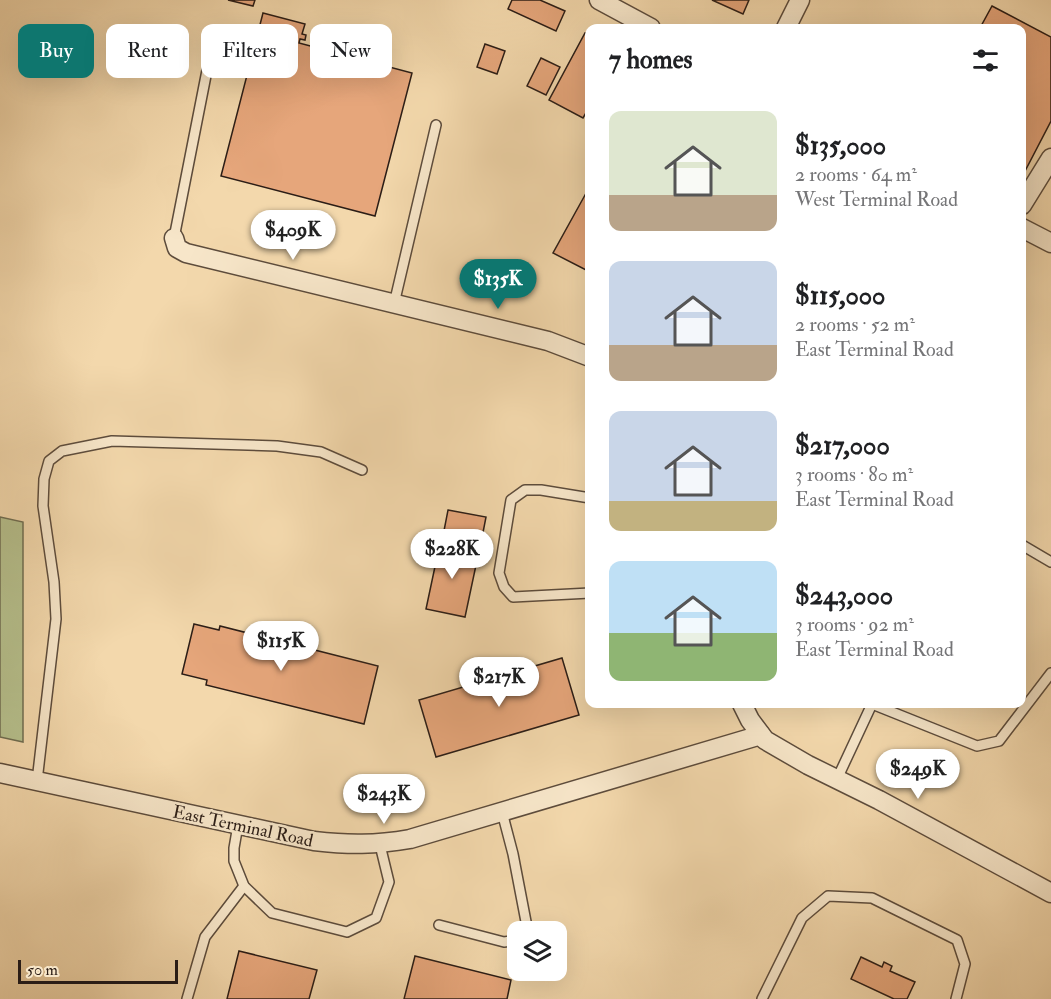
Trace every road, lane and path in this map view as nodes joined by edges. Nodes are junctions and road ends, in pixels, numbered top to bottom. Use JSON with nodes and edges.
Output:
{"nodes":[{"id":1,"x":599,"y":0,"type":"edge"},
{"id":2,"x":801,"y":0,"type":"edge"},
{"id":3,"x":644,"y":24,"type":"edge"},
{"id":4,"x":788,"y":24,"type":"edge"},
{"id":5,"x":206,"y":78,"type":"edge"},
{"id":6,"x":436,"y":125,"type":"dead end"},
{"id":7,"x":1051,"y":158,"type":"edge"},
{"id":8,"x":1026,"y":199,"type":"edge"},
{"id":9,"x":1026,"y":230,"type":"edge"},
{"id":10,"x":174,"y":238,"type":"joint"},
{"id":11,"x":1051,"y":243,"type":"edge"},
{"id":12,"x":394,"y":304,"type":"junction"},
{"id":13,"x":585,"y":355,"type":"edge"},
{"id":14,"x":362,"y":470,"type":"dead end"},
{"id":15,"x":585,"y":497,"type":"edge"},
{"id":16,"x":1026,"y":547,"type":"edge"},
{"id":17,"x":1051,"y":562,"type":"edge"},
{"id":18,"x":585,"y":593,"type":"edge"},
{"id":19,"x":1051,"y":673,"type":"edge"},
{"id":20,"x":1026,"y":706,"type":"edge"},
{"id":21,"x":744,"y":708,"type":"edge"},
{"id":22,"x":870,"y":708,"type":"edge"},
{"id":23,"x":882,"y":708,"type":"edge"},
{"id":24,"x":1024,"y":708,"type":"edge"},
{"id":25,"x":761,"y":735,"type":"junction"},
{"id":26,"x":0,"y":774,"type":"edge"},
{"id":27,"x":837,"y":779,"type":"junction"},
{"id":28,"x":37,"y":782,"type":"junction"},
{"id":29,"x":502,"y":812,"type":"junction"},
{"id":30,"x":238,"y":825,"type":"junction"},
{"id":31,"x":380,"y":844,"type":"junction"},
{"id":32,"x":244,"y":886,"type":"junction"},
{"id":33,"x":1051,"y":893,"type":"edge"},
{"id":34,"x":526,"y":921,"type":"edge"},
{"id":35,"x":438,"y":925,"type":"dead end"},
{"id":36,"x":507,"y":942,"type":"edge"},
{"id":37,"x":187,"y":999,"type":"edge"},
{"id":38,"x":762,"y":999,"type":"edge"},
{"id":39,"x":956,"y":999,"type":"edge"}],
"edges":[{"from":1,"to":3,"type":"street"},
{"from":2,"to":4,"type":"street"},
{"from":5,"to":10,"type":"lane"},
{"from":6,"to":12,"type":"lane"},
{"from":7,"to":8,"type":"street"},
{"from":9,"to":11,"type":"street"},
{"from":10,"to":12,"type":"street"},
{"from":12,"to":13,"type":"street"},
{"from":14,"to":28,"type":"lane"},
{"from":15,"to":18,"type":"lane"},
{"from":16,"to":17,"type":"lane"},
{"from":19,"to":20,"type":"lane"},
{"from":21,"to":25,"type":"street"},
{"from":22,"to":27,"type":"lane"},
{"from":23,"to":24,"type":"lane"},
{"from":25,"to":27,"type":"street"},
{"from":25,"to":29,"type":"street","name":"East Terminal Road"},
{"from":26,"to":28,"type":"street","name":"East Terminal Road"},
{"from":27,"to":33,"type":"street"},
{"from":28,"to":30,"type":"street","name":"East Terminal Road"},
{"from":29,"to":31,"type":"street","name":"East Terminal Road"},
{"from":29,"to":34,"type":"lane"},
{"from":30,"to":31,"type":"street","name":"East Terminal Road"},
{"from":30,"to":32,"type":"lane"},
{"from":31,"to":32,"type":"lane"},
{"from":32,"to":37,"type":"lane"},
{"from":35,"to":36,"type":"lane"},
{"from":38,"to":39,"type":"lane"}]}
